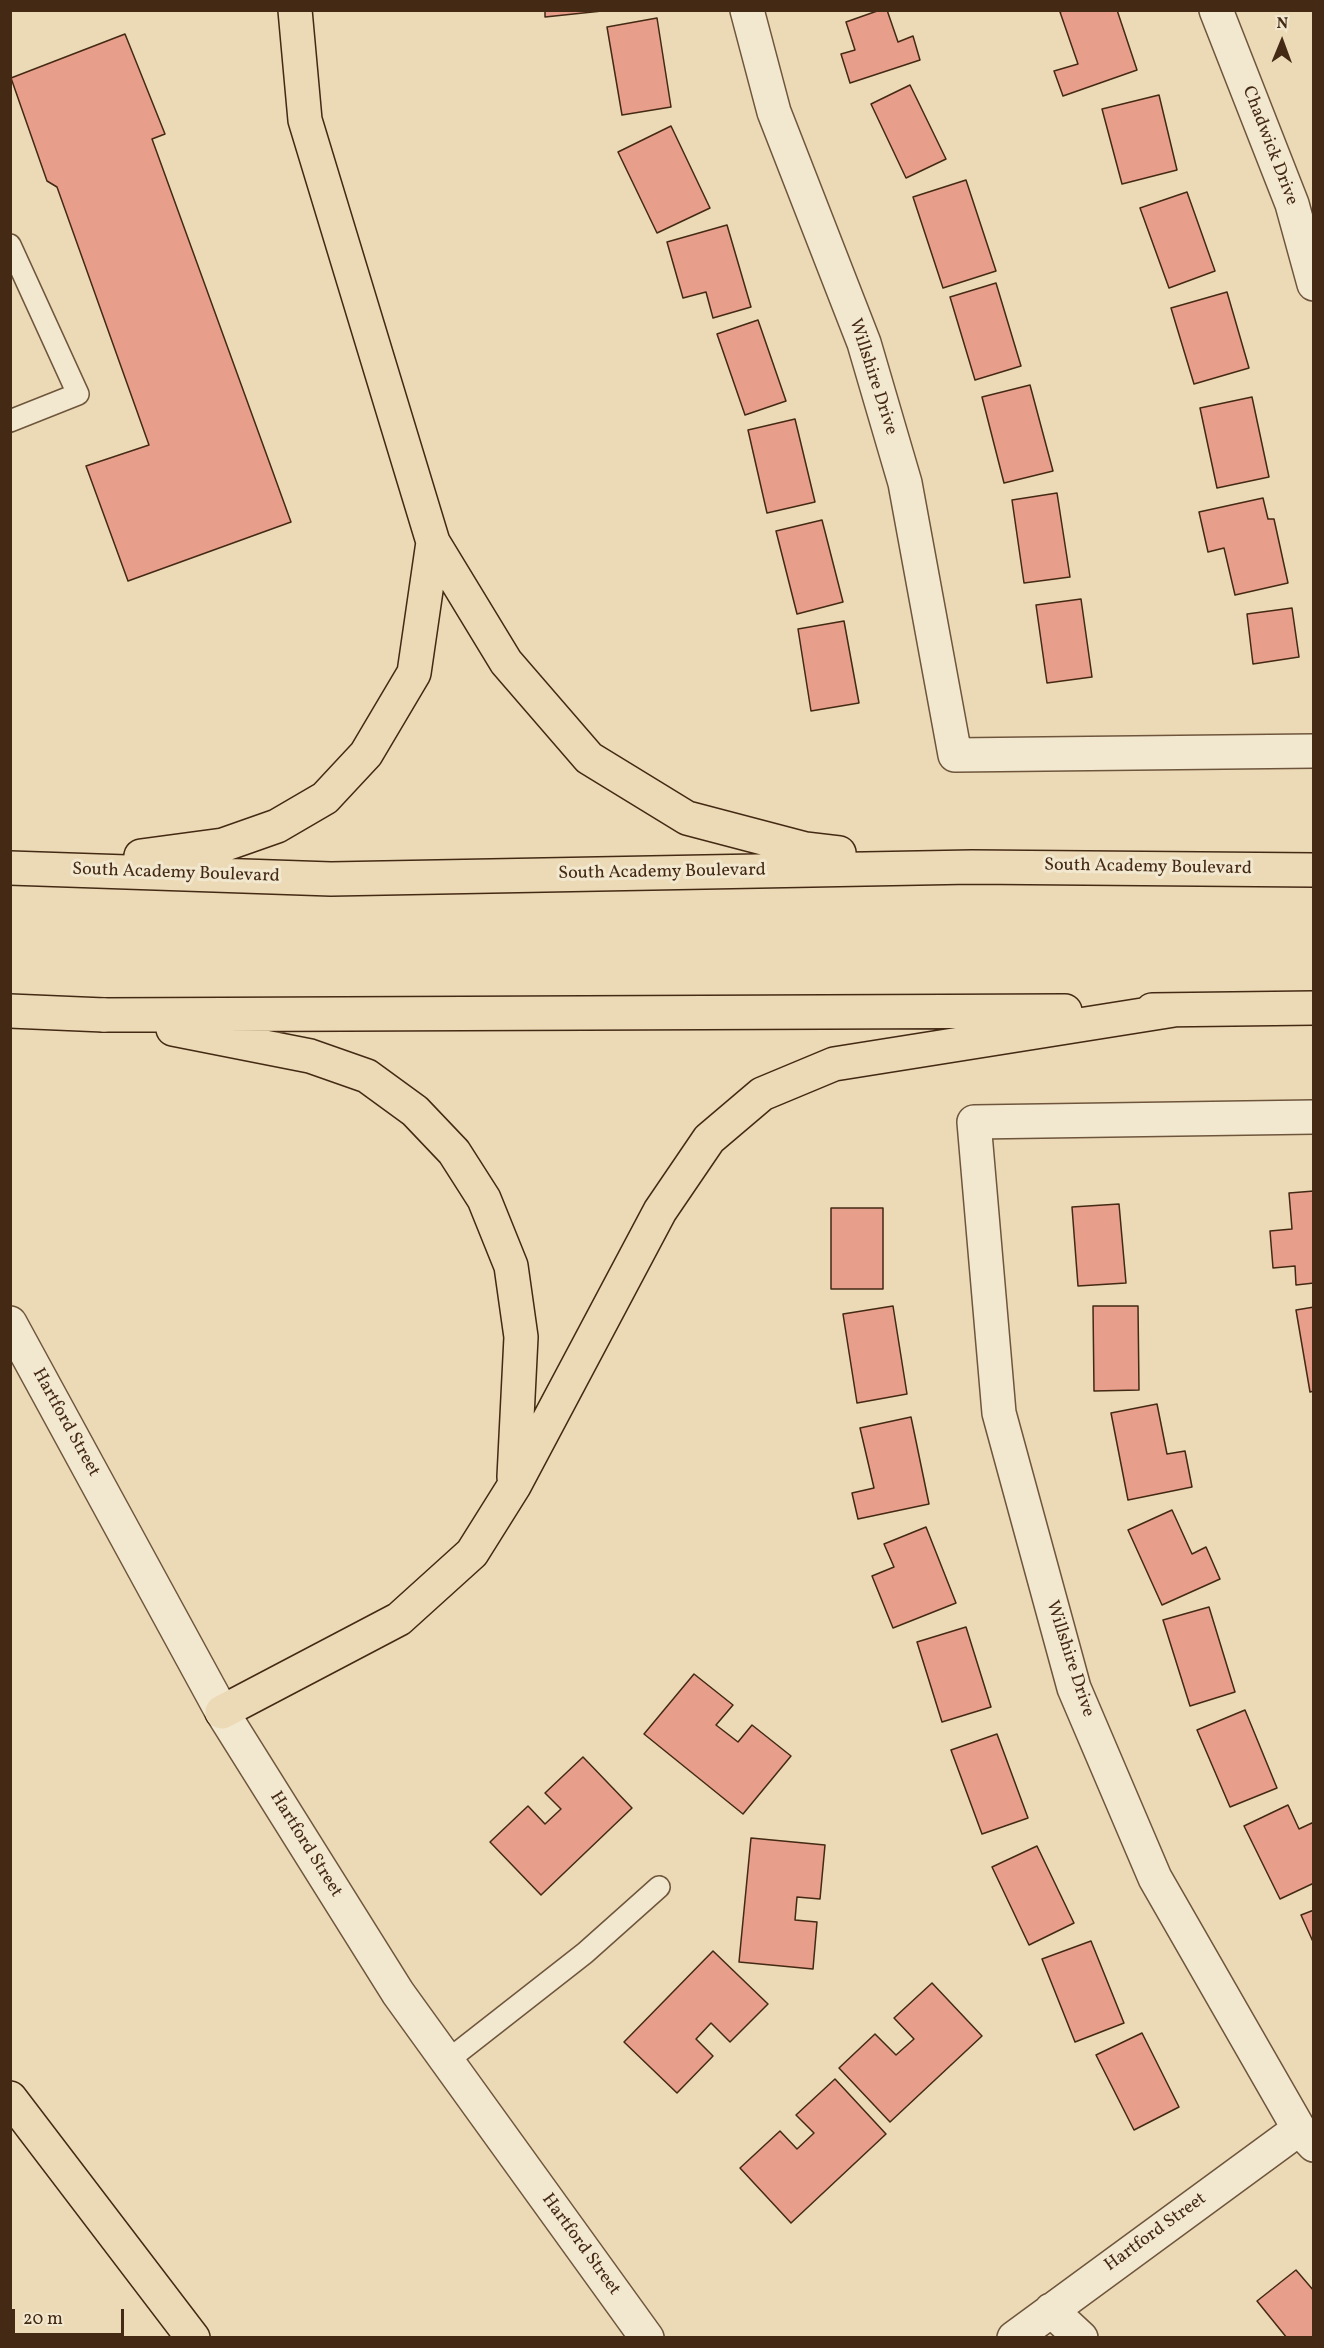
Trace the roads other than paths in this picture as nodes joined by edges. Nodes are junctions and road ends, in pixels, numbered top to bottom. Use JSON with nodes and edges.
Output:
{"nodes":[{"id":1,"x":295,"y":10,"type":"edge"},
{"id":2,"x":747,"y":10,"type":"edge"},
{"id":3,"x":1216,"y":10,"type":"edge"},
{"id":4,"x":10,"y":245,"type":"edge"},
{"id":5,"x":1314,"y":284,"type":"edge"},
{"id":6,"x":10,"y":421,"type":"edge"},
{"id":7,"x":433,"y":543,"type":"junction"},
{"id":8,"x":1314,"y":751,"type":"edge"},
{"id":9,"x":10,"y":866,"type":"edge"},
{"id":10,"x":972,"y":867,"type":"junction"},
{"id":11,"x":1314,"y":870,"type":"edge"},
{"id":12,"x":1314,"y":1008,"type":"edge"},
{"id":13,"x":1174,"y":1010,"type":"junction"},
{"id":14,"x":10,"y":1011,"type":"edge"},
{"id":15,"x":104,"y":1015,"type":"junction"},
{"id":16,"x":1314,"y":1117,"type":"edge"},
{"id":17,"x":10,"y":1323,"type":"edge"},
{"id":18,"x":514,"y":1486,"type":"junction"},
{"id":19,"x":222,"y":1712,"type":"junction"},
{"id":20,"x":659,"y":1887,"type":"dead end"},
{"id":21,"x":447,"y":2061,"type":"junction"},
{"id":22,"x":10,"y":2098,"type":"edge"},
{"id":23,"x":1306,"y":2137,"type":"edge"},
{"id":24,"x":1051,"y":2310,"type":"junction"},
{"id":25,"x":193,"y":2337,"type":"edge"},
{"id":26,"x":647,"y":2337,"type":"edge"},
{"id":27,"x":1014,"y":2337,"type":"edge"},
{"id":28,"x":1081,"y":2337,"type":"edge"}],
"edges":[{"from":1,"to":7,"type":"highway"},
{"from":2,"to":8,"type":"street","name":"Willshire Drive"},
{"from":3,"to":5,"type":"street","name":"Chadwick Drive"},
{"from":4,"to":6,"type":"lane"},
{"from":7,"to":9,"type":"highway"},
{"from":7,"to":10,"type":"highway"},
{"from":9,"to":10,"type":"highway","name":"South Academy Boulevard"},
{"from":10,"to":11,"type":"highway","name":"South Academy Boulevard"},
{"from":12,"to":13,"type":"highway"},
{"from":13,"to":15,"type":"highway"},
{"from":13,"to":18,"type":"highway"},
{"from":14,"to":15,"type":"highway"},
{"from":15,"to":18,"type":"highway"},
{"from":16,"to":23,"type":"street","name":"Willshire Drive"},
{"from":17,"to":19,"type":"street","name":"Hartford Street"},
{"from":18,"to":19,"type":"highway"},
{"from":19,"to":21,"type":"street","name":"Hartford Street"},
{"from":20,"to":21,"type":"lane"},
{"from":21,"to":26,"type":"street","name":"Hartford Street"},
{"from":22,"to":25,"type":"highway"},
{"from":23,"to":24,"type":"street","name":"Hartford Street"},
{"from":24,"to":27,"type":"street","name":"Hartford Street"},
{"from":24,"to":28,"type":"street"}]}
